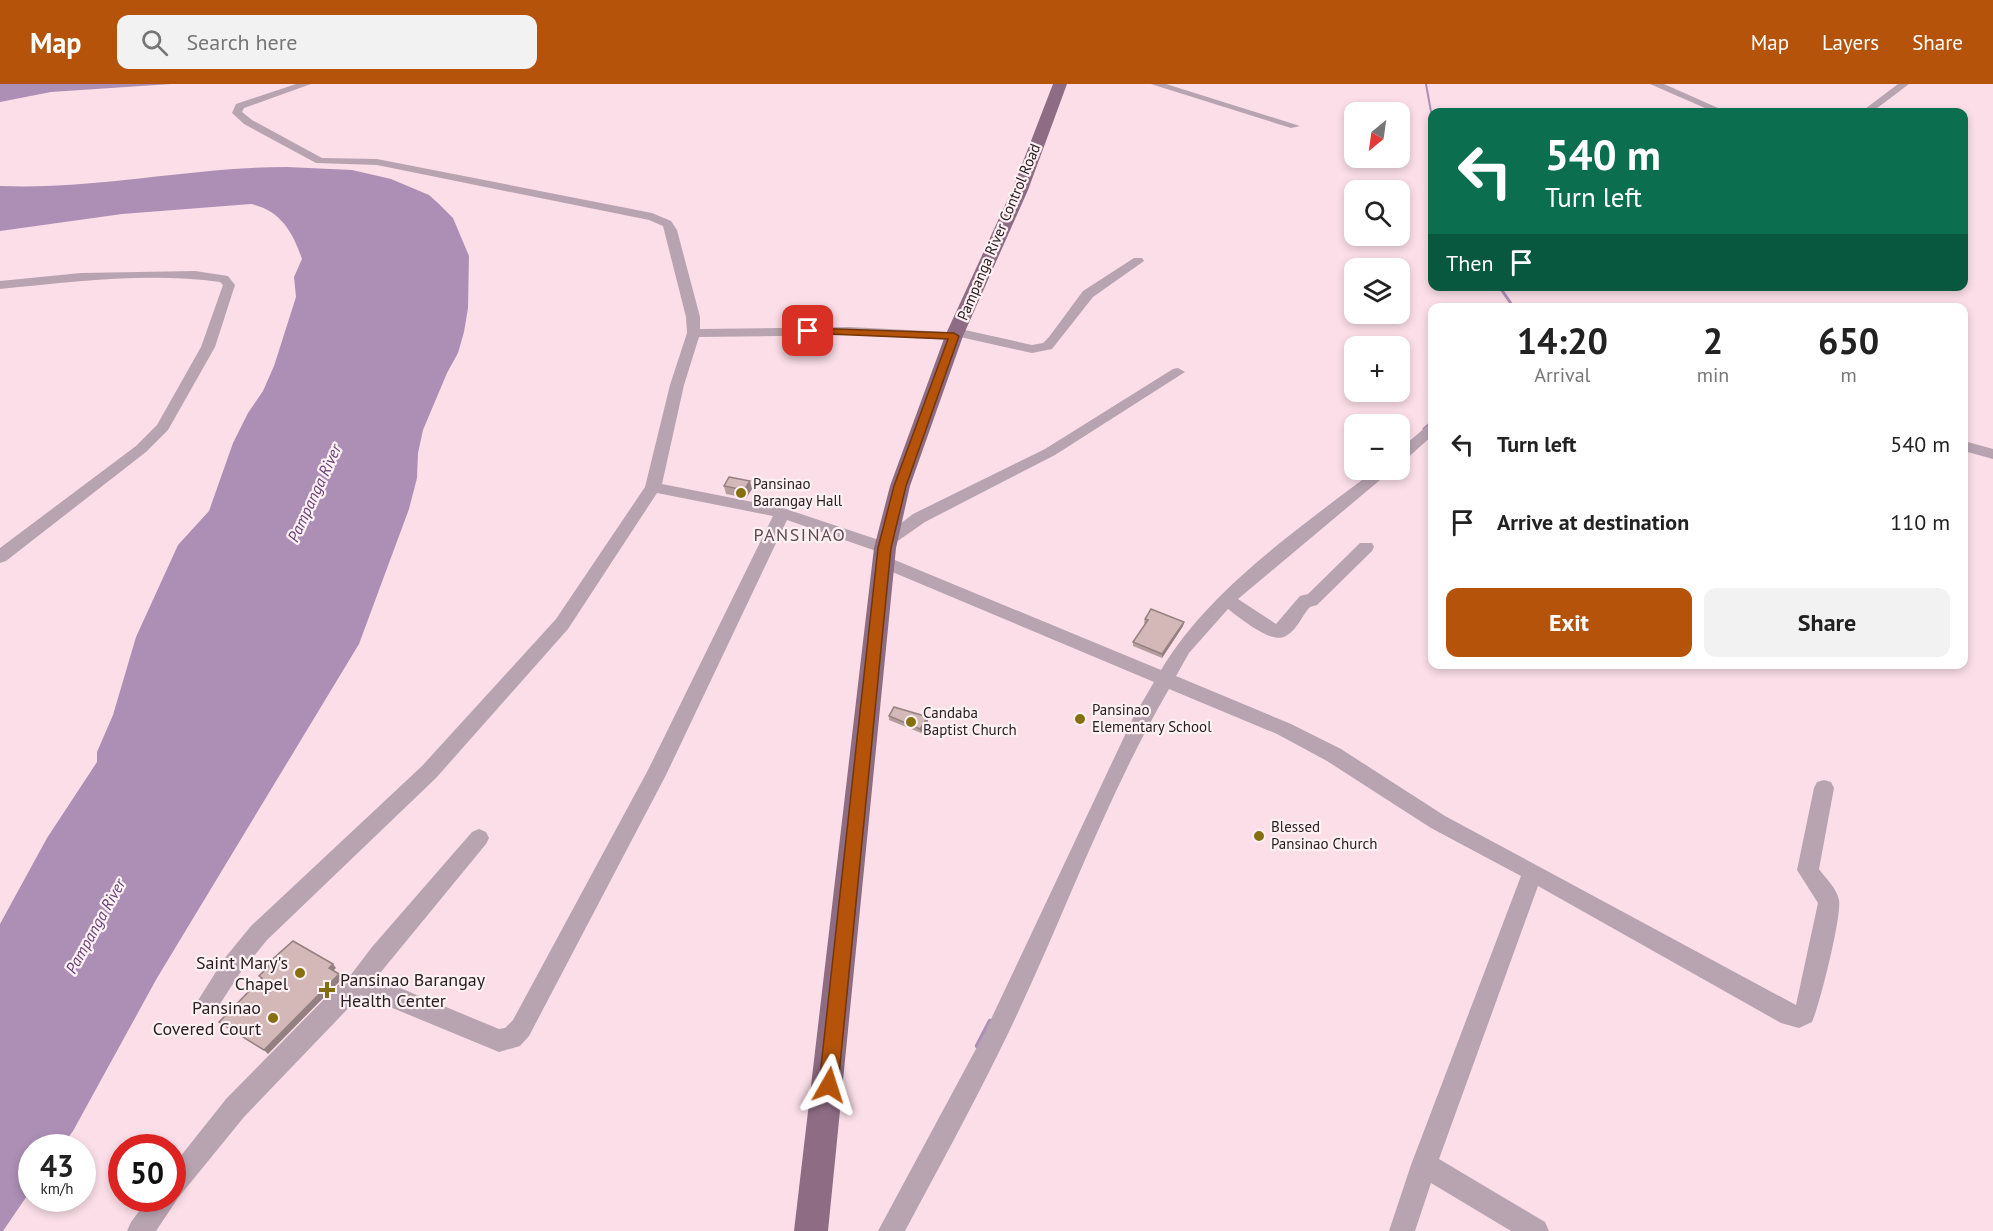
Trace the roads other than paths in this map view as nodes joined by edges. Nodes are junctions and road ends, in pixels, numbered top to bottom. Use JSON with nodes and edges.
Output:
{"nodes":[{"id":1,"x":306,"y":84,"type":"edge"},
{"id":2,"x":1060,"y":84,"type":"edge"},
{"id":3,"x":1156,"y":84,"type":"edge"},
{"id":4,"x":1655,"y":84,"type":"edge"},
{"id":5,"x":1904,"y":84,"type":"edge"},
{"id":6,"x":1712,"y":108,"type":"edge"},
{"id":7,"x":1871,"y":108,"type":"edge"},
{"id":8,"x":1294,"y":126,"type":"dead end"},
{"id":9,"x":1138,"y":261,"type":"dead end"},
{"id":10,"x":0,"y":285,"type":"edge"},
{"id":11,"x":694,"y":333,"type":"junction"},
{"id":12,"x":955,"y":334,"type":"junction"},
{"id":13,"x":1178,"y":372,"type":"dead end"},
{"id":14,"x":1428,"y":432,"type":"edge"},
{"id":15,"x":1968,"y":447,"type":"edge"},
{"id":16,"x":1410,"y":448,"type":"edge"},
{"id":17,"x":1993,"y":454,"type":"edge"},
{"id":18,"x":1371,"y":480,"type":"edge"},
{"id":19,"x":653,"y":487,"type":"junction"},
{"id":20,"x":783,"y":513,"type":"junction"},
{"id":21,"x":1366,"y":548,"type":"dead end"},
{"id":22,"x":885,"y":550,"type":"junction"},
{"id":23,"x":0,"y":557,"type":"edge"},
{"id":24,"x":1226,"y":600,"type":"junction"},
{"id":25,"x":1165,"y":680,"type":"junction"},
{"id":26,"x":1824,"y":788,"type":"dead end"},
{"id":27,"x":479,"y":838,"type":"dead end"},
{"id":28,"x":1533,"y":872,"type":"junction"},
{"id":29,"x":358,"y":984,"type":"junction"},
{"id":30,"x":208,"y":1002,"type":"dead end"},
{"id":31,"x":1424,"y":1165,"type":"junction"},
{"id":32,"x":186,"y":1170,"type":"edge"},
{"id":33,"x":154,"y":1212,"type":"edge"},
{"id":34,"x":140,"y":1231,"type":"edge"},
{"id":35,"x":811,"y":1231,"type":"edge"},
{"id":36,"x":891,"y":1231,"type":"edge"},
{"id":37,"x":1402,"y":1231,"type":"edge"},
{"id":38,"x":1536,"y":1231,"type":"edge"}],
"edges":[{"from":1,"to":11,"type":"street"},
{"from":2,"to":12,"type":"main road","name":"Pampanga River Control Road"},
{"from":3,"to":8,"type":"street"},
{"from":4,"to":6,"type":"street"},
{"from":5,"to":7,"type":"street"},
{"from":9,"to":12,"type":"street"},
{"from":10,"to":23,"type":"street"},
{"from":11,"to":12,"type":"street"},
{"from":11,"to":19,"type":"street"},
{"from":12,"to":22,"type":"main road","name":"Pampanga River Control Road"},
{"from":13,"to":22,"type":"street"},
{"from":14,"to":16,"type":"street"},
{"from":15,"to":17,"type":"street"},
{"from":18,"to":24,"type":"street"},
{"from":19,"to":20,"type":"street"},
{"from":19,"to":30,"type":"street"},
{"from":20,"to":22,"type":"street"},
{"from":20,"to":29,"type":"street"},
{"from":21,"to":24,"type":"street"},
{"from":22,"to":25,"type":"street"},
{"from":22,"to":35,"type":"main road","name":"Pampanga River Control Road"},
{"from":24,"to":25,"type":"street"},
{"from":25,"to":28,"type":"street"},
{"from":25,"to":36,"type":"street"},
{"from":26,"to":28,"type":"street"},
{"from":27,"to":29,"type":"street"},
{"from":28,"to":31,"type":"street"},
{"from":29,"to":32,"type":"street"},
{"from":31,"to":37,"type":"street"},
{"from":31,"to":38,"type":"street"},
{"from":33,"to":34,"type":"street"}]}
